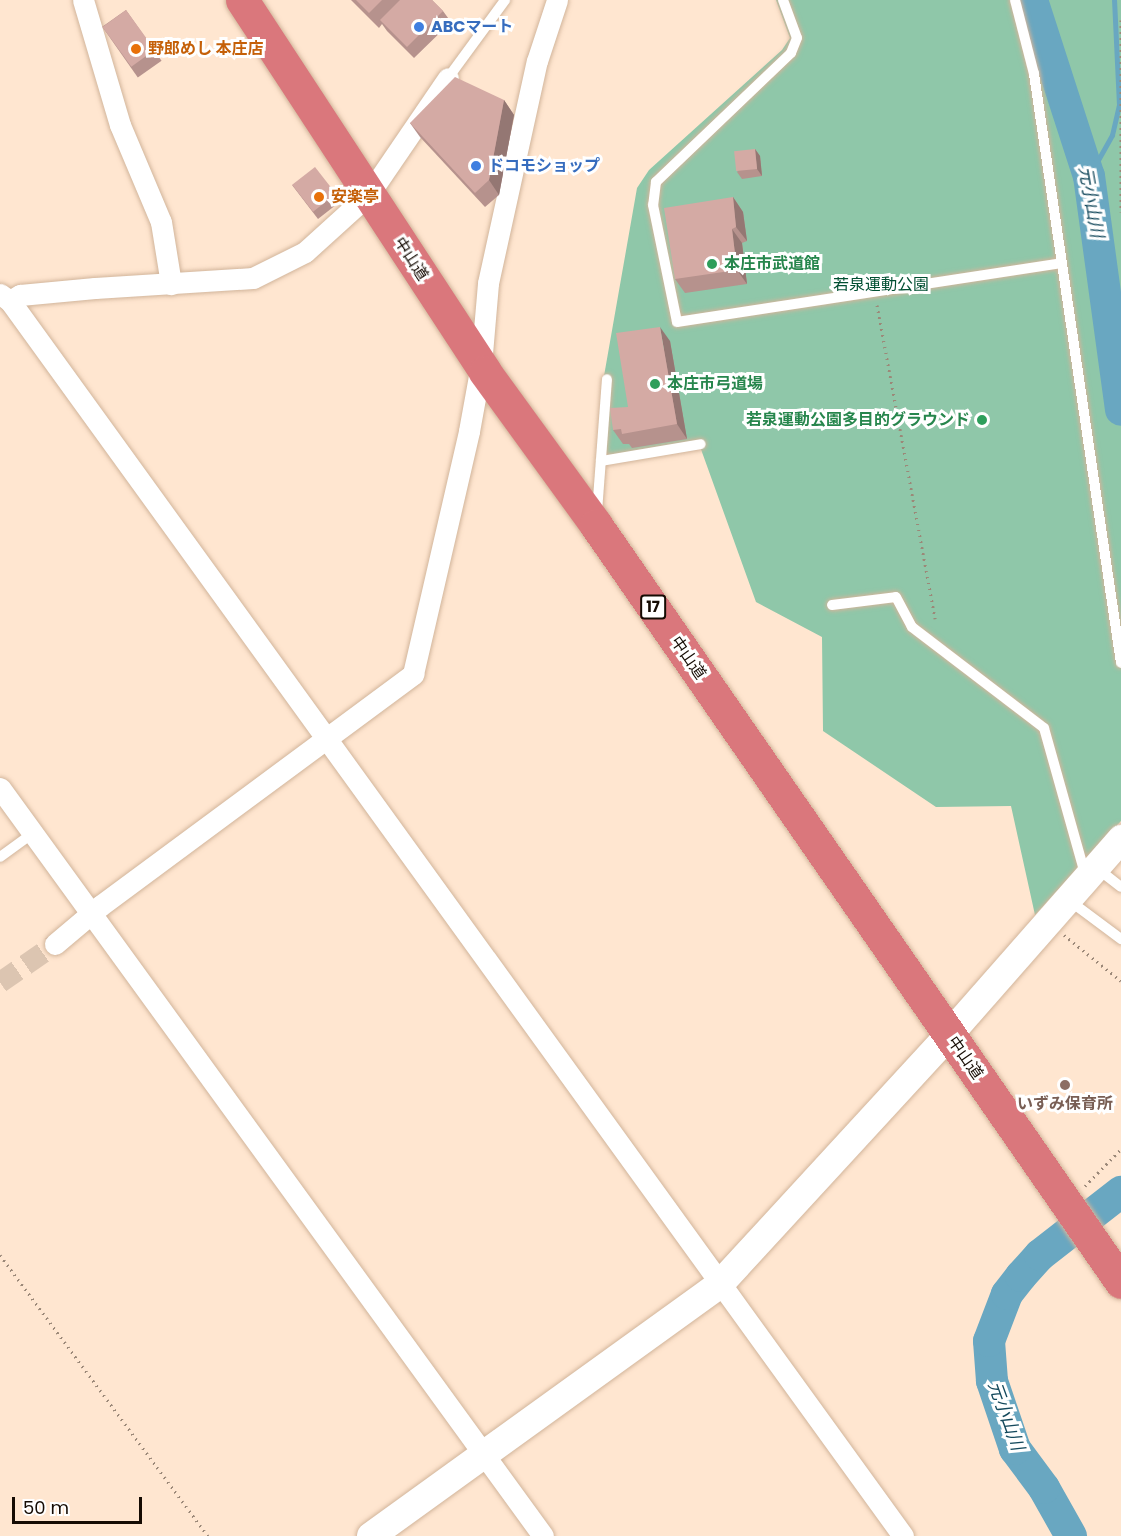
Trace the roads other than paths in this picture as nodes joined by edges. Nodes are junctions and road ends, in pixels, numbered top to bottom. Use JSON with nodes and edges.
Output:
{"nodes":[{"id":1,"x":83,"y":0,"type":"edge"},
{"id":2,"x":242,"y":0,"type":"edge"},
{"id":3,"x":505,"y":0,"type":"edge"},
{"id":4,"x":557,"y":0,"type":"edge"},
{"id":5,"x":783,"y":0,"type":"edge"},
{"id":6,"x":1015,"y":0,"type":"edge"},
{"id":7,"x":448,"y":78,"type":"joint"},
{"id":8,"x":369,"y":194,"type":"junction"},
{"id":9,"x":1061,"y":263,"type":"junction"},
{"id":10,"x":171,"y":284,"type":"junction"},
{"id":11,"x":5,"y":297,"type":"edge"},
{"id":12,"x":481,"y":365,"type":"junction"},
{"id":13,"x":607,"y":379,"type":"dead end"},
{"id":14,"x":700,"y":444,"type":"dead end"},
{"id":15,"x":601,"y":461,"type":"junction"},
{"id":16,"x":596,"y":525,"type":"junction"},
{"id":17,"x":832,"y":605,"type":"dead end"},
{"id":18,"x":1121,"y":663,"type":"edge"},
{"id":19,"x":327,"y":740,"type":"junction"},
{"id":20,"x":0,"y":788,"type":"edge"},
{"id":21,"x":33,"y":833,"type":"junction"},
{"id":22,"x":1121,"y":839,"type":"edge"},
{"id":23,"x":0,"y":857,"type":"edge"},
{"id":24,"x":1091,"y":872,"type":"junction"},
{"id":25,"x":1121,"y":887,"type":"edge"},
{"id":26,"x":1067,"y":898,"type":"junction"},
{"id":27,"x":93,"y":915,"type":"junction"},
{"id":28,"x":1121,"y":939,"type":"edge"},
{"id":29,"x":55,"y":944,"type":"tunnel mouth"},
{"id":30,"x":950,"y":1035,"type":"junction"},
{"id":31,"x":1121,"y":1282,"type":"edge"},
{"id":32,"x":720,"y":1284,"type":"junction"},
{"id":33,"x":482,"y":1455,"type":"junction"},
{"id":34,"x":371,"y":1536,"type":"edge"},
{"id":35,"x":543,"y":1536,"type":"edge"},
{"id":36,"x":903,"y":1536,"type":"edge"}],
"edges":[{"from":1,"to":10,"type":"street"},
{"from":2,"to":8,"type":"highway","name":"中山道","number":"17"},
{"from":3,"to":7,"type":"lane"},
{"from":4,"to":12,"type":"street"},
{"from":5,"to":9,"type":"lane"},
{"from":6,"to":9,"type":"lane"},
{"from":7,"to":8,"type":"street"},
{"from":8,"to":10,"type":"street"},
{"from":8,"to":12,"type":"highway","name":"中山道","number":"17"},
{"from":9,"to":18,"type":"lane"},
{"from":10,"to":11,"type":"street"},
{"from":11,"to":19,"type":"street"},
{"from":12,"to":16,"type":"highway","name":"中山道","number":"17"},
{"from":12,"to":19,"type":"street"},
{"from":13,"to":15,"type":"lane"},
{"from":14,"to":15,"type":"lane"},
{"from":15,"to":16,"type":"lane"},
{"from":16,"to":30,"type":"highway","name":"中山道","number":"17"},
{"from":17,"to":24,"type":"lane"},
{"from":19,"to":27,"type":"street"},
{"from":19,"to":32,"type":"street"},
{"from":20,"to":21,"type":"street"},
{"from":21,"to":23,"type":"lane"},
{"from":21,"to":27,"type":"street"},
{"from":22,"to":24,"type":"street"},
{"from":24,"to":25,"type":"lane"},
{"from":24,"to":26,"type":"street"},
{"from":26,"to":28,"type":"lane"},
{"from":26,"to":30,"type":"street"},
{"from":27,"to":29,"type":"street"},
{"from":27,"to":33,"type":"street"},
{"from":30,"to":31,"type":"highway","name":"中山道","number":"17"},
{"from":30,"to":32,"type":"street"},
{"from":32,"to":33,"type":"street"},
{"from":32,"to":36,"type":"street"},
{"from":33,"to":34,"type":"street"},
{"from":33,"to":35,"type":"street"}]}
